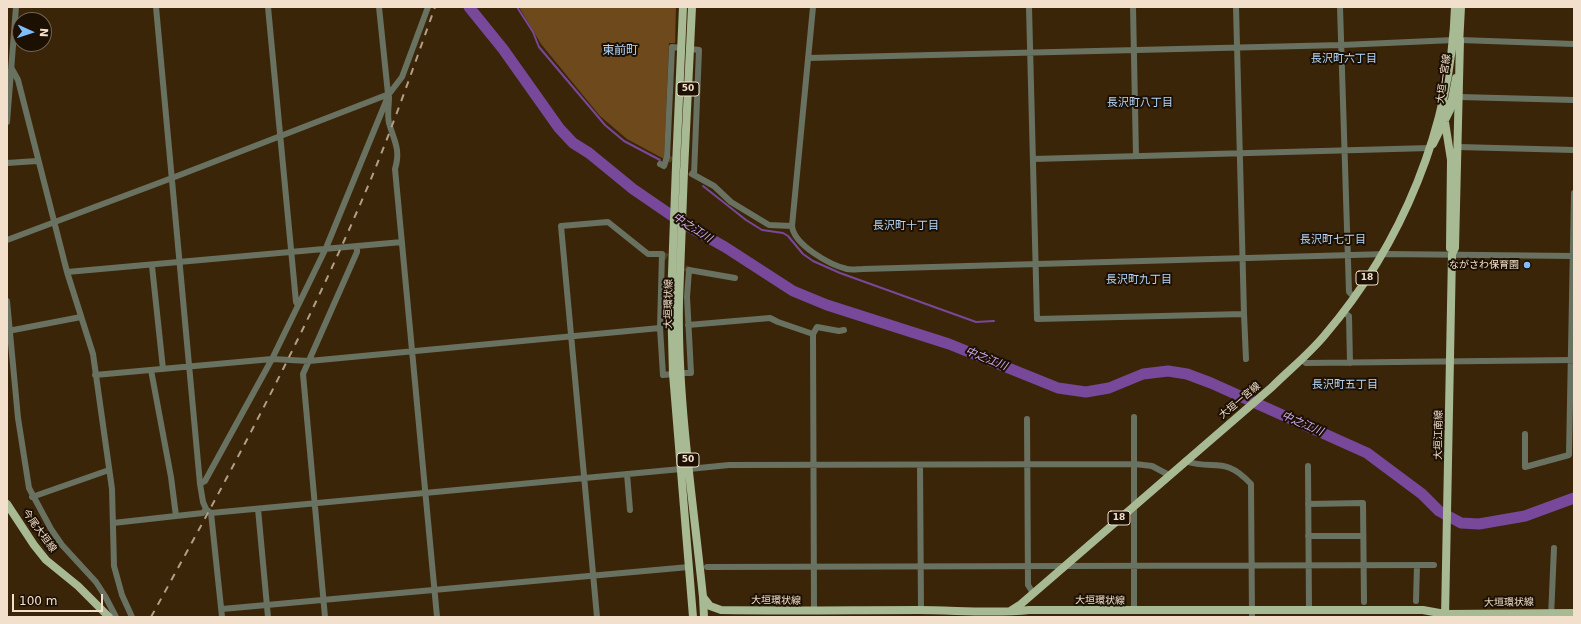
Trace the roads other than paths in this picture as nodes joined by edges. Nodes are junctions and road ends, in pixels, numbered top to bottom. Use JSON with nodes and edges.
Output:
{"nodes":[{"id":1,"x":156,"y":7,"type":"edge"},
{"id":2,"x":268,"y":7,"type":"edge"},
{"id":3,"x":379,"y":7,"type":"edge"},
{"id":4,"x":428,"y":7,"type":"edge"},
{"id":5,"x":683,"y":7,"type":"edge"},
{"id":6,"x":692,"y":7,"type":"edge"},
{"id":7,"x":813,"y":7,"type":"edge"},
{"id":8,"x":1029,"y":7,"type":"edge"},
{"id":9,"x":1133,"y":7,"type":"edge"},
{"id":10,"x":1236,"y":7,"type":"edge"},
{"id":11,"x":1340,"y":7,"type":"edge"},
{"id":12,"x":1455,"y":7,"type":"edge"},
{"id":13,"x":1461,"y":7,"type":"edge"},
{"id":14,"x":1457,"y":40,"type":"junction"},
{"id":15,"x":1342,"y":44,"type":"junction"},
{"id":16,"x":1574,"y":44,"type":"edge"},
{"id":17,"x":1237,"y":47,"type":"junction"},
{"id":18,"x":682,"y":48,"type":"junction"},
{"id":19,"x":690,"y":49,"type":"junction"},
{"id":20,"x":1134,"y":50,"type":"junction"},
{"id":21,"x":13,"y":52,"type":"edge"},
{"id":22,"x":1031,"y":53,"type":"junction"},
{"id":23,"x":808,"y":58,"type":"junction"},
{"id":24,"x":12,"y":69,"type":"junction"},
{"id":25,"x":1444,"y":91,"type":"junction"},
{"id":26,"x":388,"y":94,"type":"junction"},
{"id":27,"x":1460,"y":97,"type":"junction"},
{"id":28,"x":1574,"y":100,"type":"edge"},
{"id":29,"x":7,"y":122,"type":"edge"},
{"id":30,"x":1445,"y":122,"type":"junction"},
{"id":31,"x":280,"y":136,"type":"junction"},
{"id":32,"x":1458,"y":147,"type":"junction"},
{"id":33,"x":1430,"y":148,"type":"junction"},
{"id":34,"x":1345,"y":150,"type":"junction"},
{"id":35,"x":1574,"y":150,"type":"edge"},
{"id":36,"x":1240,"y":153,"type":"junction"},
{"id":37,"x":1136,"y":156,"type":"junction"},
{"id":38,"x":1033,"y":159,"type":"junction"},
{"id":39,"x":37,"y":160,"type":"junction"},
{"id":40,"x":7,"y":163,"type":"edge"},
{"id":41,"x":660,"y":164,"type":"dead end"},
{"id":42,"x":680,"y":168,"type":"junction"},
{"id":43,"x":172,"y":178,"type":"junction"},
{"id":44,"x":1574,"y":193,"type":"edge"},
{"id":45,"x":1574,"y":204,"type":"edge"},
{"id":46,"x":53,"y":222,"type":"junction"},
{"id":47,"x":792,"y":226,"type":"junction"},
{"id":48,"x":7,"y":240,"type":"edge"},
{"id":49,"x":402,"y":242,"type":"junction"},
{"id":50,"x":357,"y":247,"type":"junction"},
{"id":51,"x":326,"y":248,"type":"junction"},
{"id":52,"x":291,"y":252,"type":"junction"},
{"id":53,"x":1452,"y":254,"type":"junction"},
{"id":54,"x":1382,"y":255,"type":"junction"},
{"id":55,"x":1347,"y":256,"type":"junction"},
{"id":56,"x":1573,"y":256,"type":"edge"},
{"id":57,"x":1243,"y":259,"type":"junction"},
{"id":58,"x":180,"y":263,"type":"junction"},
{"id":59,"x":1036,"y":265,"type":"junction"},
{"id":60,"x":152,"y":266,"type":"junction"},
{"id":61,"x":67,"y":272,"type":"junction"},
{"id":62,"x":735,"y":278,"type":"dead end"},
{"id":63,"x":1354,"y":297,"type":"junction"},
{"id":64,"x":7,"y":303,"type":"edge"},
{"id":65,"x":298,"y":305,"type":"junction"},
{"id":66,"x":1343,"y":312,"type":"junction"},
{"id":67,"x":1244,"y":314,"type":"junction"},
{"id":68,"x":81,"y":317,"type":"junction"},
{"id":69,"x":688,"y":325,"type":"junction"},
{"id":70,"x":660,"y":328,"type":"junction"},
{"id":71,"x":844,"y":330,"type":"dead end"},
{"id":72,"x":9,"y":331,"type":"edge"},
{"id":73,"x":813,"y":334,"type":"junction"},
{"id":74,"x":571,"y":337,"type":"junction"},
{"id":75,"x":412,"y":351,"type":"junction"},
{"id":76,"x":272,"y":359,"type":"junction"},
{"id":77,"x":1246,"y":359,"type":"dead end"},
{"id":78,"x":1302,"y":360,"type":"junction"},
{"id":79,"x":1450,"y":360,"type":"junction"},
{"id":80,"x":1572,"y":360,"type":"edge"},
{"id":81,"x":309,"y":361,"type":"junction"},
{"id":82,"x":1350,"y":363,"type":"junction"},
{"id":83,"x":190,"y":366,"type":"junction"},
{"id":84,"x":163,"y":369,"type":"junction"},
{"id":85,"x":151,"y":370,"type":"junction"},
{"id":86,"x":677,"y":374,"type":"junction"},
{"id":87,"x":95,"y":375,"type":"junction"},
{"id":88,"x":1572,"y":417,"type":"edge"},
{"id":89,"x":1134,"y":418,"type":"dead end"},
{"id":90,"x":1027,"y":419,"type":"dead end"},
{"id":91,"x":1525,"y":434,"type":"dead end"},
{"id":92,"x":1185,"y":461,"type":"junction"},
{"id":93,"x":1027,"y":464,"type":"junction"},
{"id":94,"x":1134,"y":464,"type":"junction"},
{"id":95,"x":813,"y":465,"type":"junction"},
{"id":96,"x":920,"y":465,"type":"junction"},
{"id":97,"x":1308,"y":466,"type":"dead end"},
{"id":98,"x":685,"y":469,"type":"junction"},
{"id":99,"x":109,"y":470,"type":"junction"},
{"id":100,"x":627,"y":474,"type":"junction"},
{"id":101,"x":1169,"y":475,"type":"junction"},
{"id":102,"x":585,"y":478,"type":"junction"},
{"id":103,"x":200,"y":484,"type":"junction"},
{"id":104,"x":426,"y":493,"type":"junction"},
{"id":105,"x":32,"y":497,"type":"junction"},
{"id":106,"x":315,"y":503,"type":"junction"},
{"id":107,"x":7,"y":504,"type":"edge"},
{"id":108,"x":1134,"y":504,"type":"junction"},
{"id":109,"x":1308,"y":504,"type":"junction"},
{"id":110,"x":258,"y":508,"type":"junction"},
{"id":111,"x":630,"y":510,"type":"dead end"},
{"id":112,"x":208,"y":511,"type":"junction"},
{"id":113,"x":176,"y":516,"type":"junction"},
{"id":114,"x":113,"y":523,"type":"junction"},
{"id":115,"x":1308,"y":536,"type":"junction"},
{"id":116,"x":1363,"y":536,"type":"junction"},
{"id":117,"x":1554,"y":548,"type":"dead end"},
{"id":118,"x":1251,"y":565,"type":"junction"},
{"id":119,"x":1363,"y":565,"type":"junction"},
{"id":120,"x":1417,"y":565,"type":"junction"},
{"id":121,"x":1434,"y":565,"type":"dead end"},
{"id":122,"x":921,"y":566,"type":"junction"},
{"id":123,"x":1027,"y":566,"type":"junction"},
{"id":124,"x":1063,"y":566,"type":"junction"},
{"id":125,"x":1133,"y":566,"type":"junction"},
{"id":126,"x":1309,"y":566,"type":"junction"},
{"id":127,"x":689,"y":567,"type":"junction"},
{"id":128,"x":707,"y":567,"type":"dead end"},
{"id":129,"x":814,"y":567,"type":"junction"},
{"id":130,"x":593,"y":575,"type":"junction"},
{"id":131,"x":434,"y":590,"type":"junction"},
{"id":132,"x":1033,"y":593,"type":"junction"},
{"id":133,"x":703,"y":597,"type":"junction"},
{"id":134,"x":324,"y":600,"type":"junction"},
{"id":135,"x":1416,"y":601,"type":"dead end"},
{"id":136,"x":1364,"y":602,"type":"dead end"},
{"id":137,"x":267,"y":605,"type":"junction"},
{"id":138,"x":222,"y":609,"type":"junction"},
{"id":139,"x":721,"y":610,"type":"junction"},
{"id":140,"x":921,"y":610,"type":"junction"},
{"id":141,"x":814,"y":611,"type":"junction"},
{"id":142,"x":1134,"y":611,"type":"junction"},
{"id":143,"x":1309,"y":611,"type":"junction"},
{"id":144,"x":1008,"y":612,"type":"junction"},
{"id":145,"x":1574,"y":612,"type":"edge"},
{"id":146,"x":1252,"y":614,"type":"edge"},
{"id":147,"x":1551,"y":615,"type":"edge"},
{"id":148,"x":1445,"y":616,"type":"edge"},
{"id":149,"x":109,"y":617,"type":"edge"},
{"id":150,"x":116,"y":617,"type":"edge"},
{"id":151,"x":132,"y":617,"type":"edge"},
{"id":152,"x":222,"y":617,"type":"edge"},
{"id":153,"x":268,"y":617,"type":"edge"},
{"id":154,"x":325,"y":617,"type":"edge"},
{"id":155,"x":437,"y":617,"type":"edge"},
{"id":156,"x":597,"y":617,"type":"edge"},
{"id":157,"x":693,"y":617,"type":"edge"},
{"id":158,"x":704,"y":617,"type":"edge"},
{"id":159,"x":1000,"y":617,"type":"edge"},
{"id":160,"x":1435,"y":617,"type":"edge"}],
"edges":[{"from":1,"to":43,"type":"street"},
{"from":2,"to":31,"type":"street"},
{"from":3,"to":26,"type":"street"},
{"from":4,"to":26,"type":"street"},
{"from":5,"to":18,"type":"main road","name":"大垣環状線","number":"50"},
{"from":6,"to":19,"type":"main road","name":"大垣環状線","number":"50"},
{"from":7,"to":23,"type":"street"},
{"from":8,"to":22,"type":"street"},
{"from":9,"to":20,"type":"street"},
{"from":10,"to":17,"type":"street"},
{"from":11,"to":15,"type":"street"},
{"from":12,"to":14,"type":"main road","name":"大垣一宮線","number":"18"},
{"from":13,"to":14,"type":"main road","name":"大垣一宮線","number":"18"},
{"from":14,"to":15,"type":"street"},
{"from":14,"to":16,"type":"street"},
{"from":14,"to":25,"type":"main road","name":"大垣一宮線","number":"18"},
{"from":14,"to":27,"type":"main road","name":"大垣江南線"},
{"from":14,"to":30,"type":"main road","name":"大垣一宮線","number":"18"},
{"from":15,"to":17,"type":"street"},
{"from":15,"to":34,"type":"street"},
{"from":17,"to":20,"type":"street"},
{"from":17,"to":36,"type":"street"},
{"from":18,"to":41,"type":"street"},
{"from":18,"to":42,"type":"main road","name":"大垣環状線","number":"50"},
{"from":19,"to":42,"type":"main road","name":"大垣環状線","number":"50"},
{"from":19,"to":47,"type":"street"},
{"from":20,"to":22,"type":"street"},
{"from":20,"to":37,"type":"street"},
{"from":21,"to":24,"type":"street"},
{"from":22,"to":23,"type":"street"},
{"from":22,"to":38,"type":"street"},
{"from":23,"to":47,"type":"street"},
{"from":24,"to":29,"type":"street"},
{"from":24,"to":39,"type":"street"},
{"from":25,"to":30,"type":"main road","name":"大垣江南線"},
{"from":25,"to":33,"type":"main road","name":"大垣一宮線","number":"18"},
{"from":26,"to":31,"type":"street"},
{"from":26,"to":49,"type":"street"},
{"from":26,"to":51,"type":"street"},
{"from":27,"to":28,"type":"street"},
{"from":27,"to":32,"type":"main road","name":"大垣江南線"},
{"from":30,"to":33,"type":"main road","name":"大垣一宮線","number":"18"},
{"from":30,"to":53,"type":"main road","name":"大垣江南線"},
{"from":31,"to":43,"type":"street"},
{"from":31,"to":52,"type":"street"},
{"from":32,"to":35,"type":"street"},
{"from":32,"to":53,"type":"main road","name":"大垣江南線"},
{"from":33,"to":34,"type":"street"},
{"from":33,"to":54,"type":"main road","name":"大垣一宮線","number":"18"},
{"from":34,"to":36,"type":"street"},
{"from":34,"to":55,"type":"street"},
{"from":36,"to":37,"type":"street"},
{"from":36,"to":57,"type":"street"},
{"from":37,"to":38,"type":"street"},
{"from":38,"to":59,"type":"street"},
{"from":39,"to":40,"type":"street"},
{"from":39,"to":46,"type":"street"},
{"from":42,"to":86,"type":"main road","name":"大垣環状線","number":"50","bridge":true},
{"from":43,"to":46,"type":"street"},
{"from":43,"to":58,"type":"street"},
{"from":44,"to":45,"type":"street"},
{"from":45,"to":56,"type":"street"},
{"from":46,"to":48,"type":"street"},
{"from":46,"to":61,"type":"street"},
{"from":47,"to":59,"type":"street"},
{"from":49,"to":50,"type":"street"},
{"from":49,"to":75,"type":"street"},
{"from":50,"to":51,"type":"street"},
{"from":50,"to":81,"type":"street"},
{"from":51,"to":52,"type":"street"},
{"from":51,"to":65,"type":"street"},
{"from":52,"to":58,"type":"street"},
{"from":52,"to":65,"type":"street"},
{"from":53,"to":54,"type":"street"},
{"from":53,"to":56,"type":"street"},
{"from":53,"to":79,"type":"main road","name":"大垣江南線"},
{"from":54,"to":55,"type":"street"},
{"from":54,"to":63,"type":"main road","name":"大垣一宮線","number":"18"},
{"from":55,"to":57,"type":"street"},
{"from":55,"to":63,"type":"street"},
{"from":56,"to":80,"type":"street"},
{"from":57,"to":59,"type":"street"},
{"from":57,"to":67,"type":"street"},
{"from":58,"to":60,"type":"street"},
{"from":58,"to":83,"type":"street"},
{"from":59,"to":67,"type":"street"},
{"from":60,"to":61,"type":"street"},
{"from":60,"to":84,"type":"street"},
{"from":61,"to":68,"type":"street"},
{"from":62,"to":69,"type":"street"},
{"from":63,"to":66,"type":"main road","name":"大垣一宮線","number":"18"},
{"from":64,"to":72,"type":"street"},
{"from":65,"to":76,"type":"street"},
{"from":66,"to":78,"type":"main road","name":"大垣一宮線","number":"18"},
{"from":66,"to":82,"type":"street"},
{"from":67,"to":77,"type":"street"},
{"from":68,"to":72,"type":"street"},
{"from":68,"to":87,"type":"street"},
{"from":69,"to":73,"type":"street"},
{"from":69,"to":86,"type":"street"},
{"from":70,"to":74,"type":"street"},
{"from":70,"to":74,"type":"street"},
{"from":70,"to":86,"type":"street"},
{"from":71,"to":73,"type":"street"},
{"from":72,"to":105,"type":"street"},
{"from":73,"to":95,"type":"street"},
{"from":74,"to":75,"type":"street"},
{"from":74,"to":102,"type":"street"},
{"from":75,"to":81,"type":"street"},
{"from":75,"to":104,"type":"street"},
{"from":76,"to":81,"type":"street"},
{"from":76,"to":83,"type":"street"},
{"from":76,"to":103,"type":"street"},
{"from":78,"to":82,"type":"street"},
{"from":78,"to":92,"type":"main road","name":"大垣一宮線","number":"18"},
{"from":79,"to":80,"type":"street"},
{"from":79,"to":82,"type":"street"},
{"from":79,"to":148,"type":"main road","name":"大垣江南線"},
{"from":80,"to":88,"type":"street"},
{"from":81,"to":106,"type":"street"},
{"from":83,"to":84,"type":"street"},
{"from":83,"to":103,"type":"street"},
{"from":84,"to":85,"type":"street"},
{"from":85,"to":87,"type":"street"},
{"from":85,"to":113,"type":"street"},
{"from":86,"to":98,"type":"main road","name":"大垣環状線","number":"50"},
{"from":87,"to":99,"type":"street"},
{"from":88,"to":91,"type":"street"},
{"from":89,"to":94,"type":"street"},
{"from":90,"to":93,"type":"street"},
{"from":92,"to":101,"type":"main road","name":"大垣一宮線","number":"18"},
{"from":92,"to":118,"type":"street"},
{"from":93,"to":94,"type":"street"},
{"from":93,"to":96,"type":"street"},
{"from":93,"to":123,"type":"street"},
{"from":94,"to":101,"type":"street"},
{"from":94,"to":108,"type":"street"},
{"from":95,"to":96,"type":"street"},
{"from":95,"to":98,"type":"street"},
{"from":95,"to":129,"type":"street"},
{"from":96,"to":122,"type":"street"},
{"from":97,"to":109,"type":"street"},
{"from":98,"to":100,"type":"street"},
{"from":98,"to":127,"type":"main road","name":"大垣環状線","number":"50"},
{"from":98,"to":133,"type":"main road","name":"大垣環状線","number":"50"},
{"from":99,"to":105,"type":"street"},
{"from":99,"to":114,"type":"street"},
{"from":100,"to":102,"type":"street"},
{"from":100,"to":111,"type":"street"},
{"from":101,"to":108,"type":"main road","name":"大垣一宮線","number":"18"},
{"from":102,"to":104,"type":"street"},
{"from":102,"to":130,"type":"street"},
{"from":103,"to":112,"type":"street"},
{"from":104,"to":106,"type":"street"},
{"from":104,"to":131,"type":"street"},
{"from":105,"to":150,"type":"street"},
{"from":106,"to":110,"type":"street"},
{"from":106,"to":134,"type":"street"},
{"from":107,"to":149,"type":"main road","name":"今尾大垣線"},
{"from":108,"to":124,"type":"main road","name":"大垣一宮線","number":"18"},
{"from":108,"to":125,"type":"street"},
{"from":109,"to":115,"type":"street"},
{"from":109,"to":116,"type":"street"},
{"from":110,"to":112,"type":"street"},
{"from":110,"to":137,"type":"street"},
{"from":112,"to":113,"type":"street"},
{"from":112,"to":138,"type":"street"},
{"from":113,"to":114,"type":"street"},
{"from":114,"to":151,"type":"street"},
{"from":115,"to":116,"type":"street"},
{"from":115,"to":126,"type":"street"},
{"from":116,"to":119,"type":"street"},
{"from":117,"to":147,"type":"street"},
{"from":118,"to":125,"type":"street"},
{"from":118,"to":126,"type":"street"},
{"from":118,"to":146,"type":"street"},
{"from":119,"to":120,"type":"street"},
{"from":119,"to":126,"type":"street"},
{"from":119,"to":136,"type":"street"},
{"from":120,"to":121,"type":"street"},
{"from":120,"to":135,"type":"street"},
{"from":122,"to":123,"type":"street"},
{"from":122,"to":129,"type":"street"},
{"from":122,"to":140,"type":"street"},
{"from":123,"to":124,"type":"street"},
{"from":123,"to":132,"type":"street"},
{"from":124,"to":125,"type":"street"},
{"from":124,"to":132,"type":"main road","name":"大垣一宮線","number":"18"},
{"from":125,"to":142,"type":"street"},
{"from":126,"to":143,"type":"street"},
{"from":127,"to":130,"type":"street"},
{"from":127,"to":157,"type":"main road","name":"大垣環状線","number":"50"},
{"from":128,"to":129,"type":"street"},
{"from":129,"to":141,"type":"street"},
{"from":130,"to":131,"type":"street"},
{"from":130,"to":156,"type":"street"},
{"from":131,"to":134,"type":"street"},
{"from":131,"to":155,"type":"street"},
{"from":132,"to":144,"type":"main road","name":"大垣一宮線","number":"18"},
{"from":133,"to":139,"type":"main road"},
{"from":133,"to":158,"type":"main road","number":"50"},
{"from":134,"to":137,"type":"street"},
{"from":134,"to":154,"type":"street"},
{"from":137,"to":138,"type":"street"},
{"from":137,"to":153,"type":"street"},
{"from":138,"to":152,"type":"street"},
{"from":139,"to":141,"type":"main road","name":"大垣環状線","number":"50"},
{"from":139,"to":158,"type":"main road","number":"50"},
{"from":140,"to":141,"type":"main road","name":"大垣環状線","number":"50"},
{"from":140,"to":144,"type":"main road","name":"大垣環状線","number":"50"},
{"from":142,"to":144,"type":"main road","name":"大垣環状線","number":"50"},
{"from":142,"to":146,"type":"main road","name":"大垣環状線","number":"50"},
{"from":143,"to":146,"type":"main road","name":"大垣環状線","number":"50"},
{"from":143,"to":148,"type":"main road","name":"大垣環状線","number":"50"},
{"from":144,"to":159,"type":"main road","name":"大垣一宮線","number":"18"},
{"from":145,"to":147,"type":"main road","name":"大垣環状線","number":"50"},
{"from":147,"to":148,"type":"main road","name":"大垣環状線","number":"50"},
{"from":148,"to":160,"type":"main road","name":"大垣環状線","number":"50"}]}
